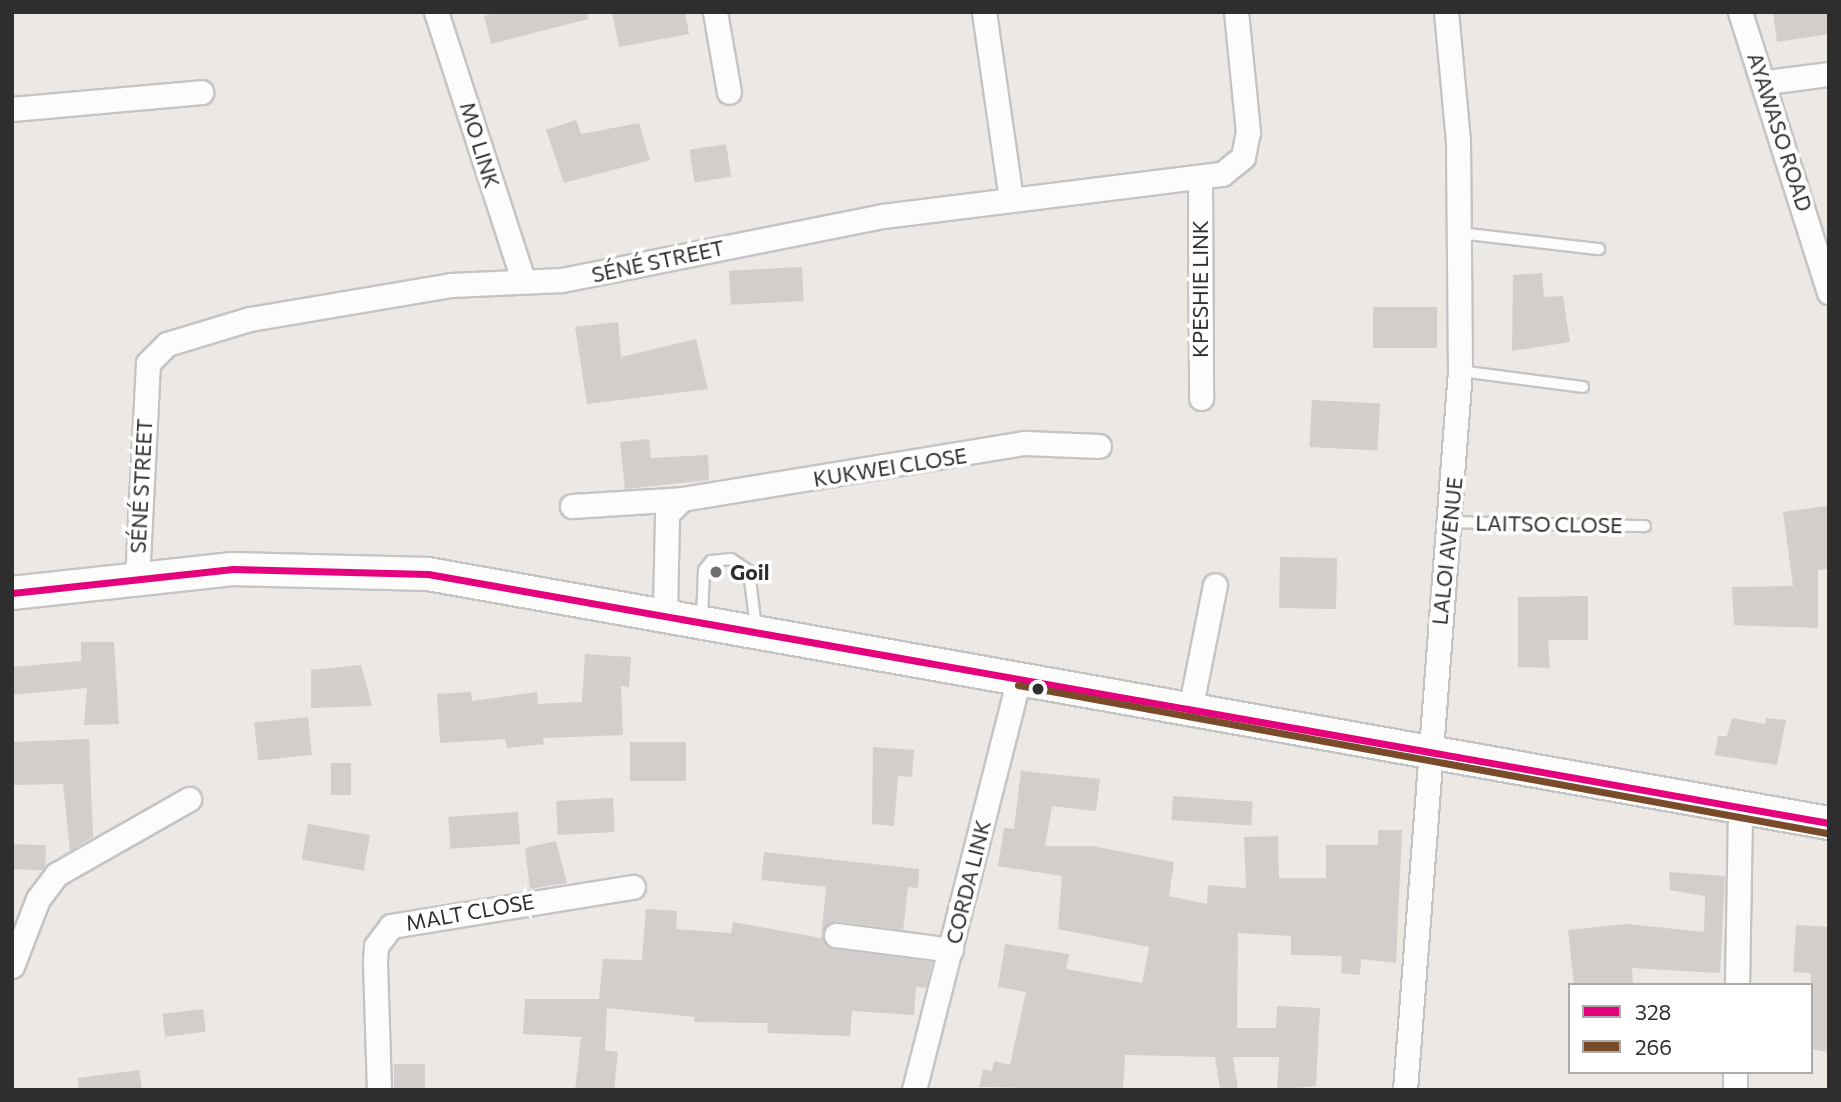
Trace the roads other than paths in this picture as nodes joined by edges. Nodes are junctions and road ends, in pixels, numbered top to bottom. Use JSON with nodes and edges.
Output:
{"nodes":[{"id":1,"x":436,"y":12,"type":"edge"},
{"id":2,"x":715,"y":12,"type":"edge"},
{"id":3,"x":984,"y":12,"type":"edge"},
{"id":4,"x":1236,"y":12,"type":"edge"},
{"id":5,"x":1447,"y":12,"type":"edge"},
{"id":6,"x":1740,"y":12,"type":"edge"},
{"id":7,"x":1829,"y":74,"type":"edge"},
{"id":8,"x":1767,"y":82,"type":"junction"},
{"id":9,"x":201,"y":92,"type":"dead end"},
{"id":10,"x":729,"y":92,"type":"dead end"},
{"id":11,"x":12,"y":109,"type":"edge"},
{"id":12,"x":1199,"y":180,"type":"junction"},
{"id":13,"x":1011,"y":199,"type":"junction"},
{"id":14,"x":1460,"y":233,"type":"junction"},
{"id":15,"x":1598,"y":249,"type":"dead end"},
{"id":16,"x":522,"y":278,"type":"junction"},
{"id":17,"x":1829,"y":292,"type":"edge"},
{"id":18,"x":1460,"y":371,"type":"junction"},
{"id":19,"x":1583,"y":387,"type":"dead end"},
{"id":20,"x":1201,"y":398,"type":"dead end"},
{"id":21,"x":1100,"y":446,"type":"dead end"},
{"id":22,"x":682,"y":499,"type":"junction"},
{"id":23,"x":572,"y":506,"type":"dead end"},
{"id":24,"x":1452,"y":523,"type":"junction"},
{"id":25,"x":1646,"y":526,"type":"dead end"},
{"id":26,"x":137,"y":580,"type":"junction"},
{"id":27,"x":1215,"y":585,"type":"dead end"},
{"id":28,"x":12,"y":593,"type":"edge"},
{"id":29,"x":665,"y":612,"type":"junction"},
{"id":30,"x":702,"y":618,"type":"junction"},
{"id":31,"x":756,"y":628,"type":"junction"},
{"id":32,"x":1020,"y":675,"type":"junction"},
{"id":33,"x":1191,"y":705,"type":"junction"},
{"id":34,"x":1430,"y":750,"type":"junction"},
{"id":35,"x":189,"y":799,"type":"dead end"},
{"id":36,"x":1741,"y":806,"type":"junction"},
{"id":37,"x":1829,"y":823,"type":"edge"},
{"id":38,"x":633,"y":887,"type":"dead end"},
{"id":39,"x":836,"y":934,"type":"dead end"},
{"id":40,"x":951,"y":950,"type":"junction"},
{"id":41,"x":12,"y":966,"type":"edge"},
{"id":42,"x":1737,"y":983,"type":"edge"},
{"id":43,"x":379,"y":1090,"type":"edge"},
{"id":44,"x":914,"y":1090,"type":"edge"},
{"id":45,"x":1405,"y":1090,"type":"edge"}],
"edges":[{"from":1,"to":16,"type":"street","name":"MO LINK"},
{"from":2,"to":10,"type":"street"},
{"from":3,"to":13,"type":"street"},
{"from":4,"to":12,"type":"street","name":"SÉNÉ STREET"},
{"from":5,"to":14,"type":"street","name":"LALOI AVENUE"},
{"from":6,"to":8,"type":"street","name":"AYAWASO ROAD"},
{"from":7,"to":8,"type":"street"},
{"from":8,"to":17,"type":"street","name":"AYAWASO ROAD"},
{"from":9,"to":11,"type":"street"},
{"from":12,"to":13,"type":"street","name":"SÉNÉ STREET"},
{"from":12,"to":20,"type":"street","name":"KPESHIE LINK"},
{"from":13,"to":16,"type":"street","name":"SÉNÉ STREET"},
{"from":14,"to":15,"type":"lane"},
{"from":14,"to":18,"type":"street","name":"LALOI AVENUE"},
{"from":16,"to":26,"type":"street","name":"SÉNÉ STREET"},
{"from":18,"to":19,"type":"lane"},
{"from":18,"to":24,"type":"street","name":"LALOI AVENUE"},
{"from":21,"to":22,"type":"street","name":"KUKWEI CLOSE"},
{"from":22,"to":23,"type":"street","name":"KUKWEI CLOSE"},
{"from":22,"to":29,"type":"street"},
{"from":24,"to":25,"type":"lane","name":"LAITSO CLOSE"},
{"from":24,"to":34,"type":"street","name":"LALOI AVENUE"},
{"from":26,"to":28,"type":"street"},
{"from":26,"to":29,"type":"street"},
{"from":27,"to":33,"type":"street"},
{"from":29,"to":30,"type":"street"},
{"from":30,"to":31,"type":"street"},
{"from":30,"to":31,"type":"lane"},
{"from":31,"to":32,"type":"street"},
{"from":32,"to":33,"type":"street"},
{"from":32,"to":40,"type":"street","name":"CORDA LINK"},
{"from":33,"to":34,"type":"street"},
{"from":34,"to":36,"type":"street"},
{"from":34,"to":45,"type":"street","name":"LALOI AVENUE"},
{"from":35,"to":41,"type":"street"},
{"from":36,"to":37,"type":"street"},
{"from":36,"to":42,"type":"street"},
{"from":38,"to":43,"type":"street","name":"MALT CLOSE"},
{"from":39,"to":40,"type":"street"},
{"from":40,"to":44,"type":"street","name":"CORDA LINK"}]}
